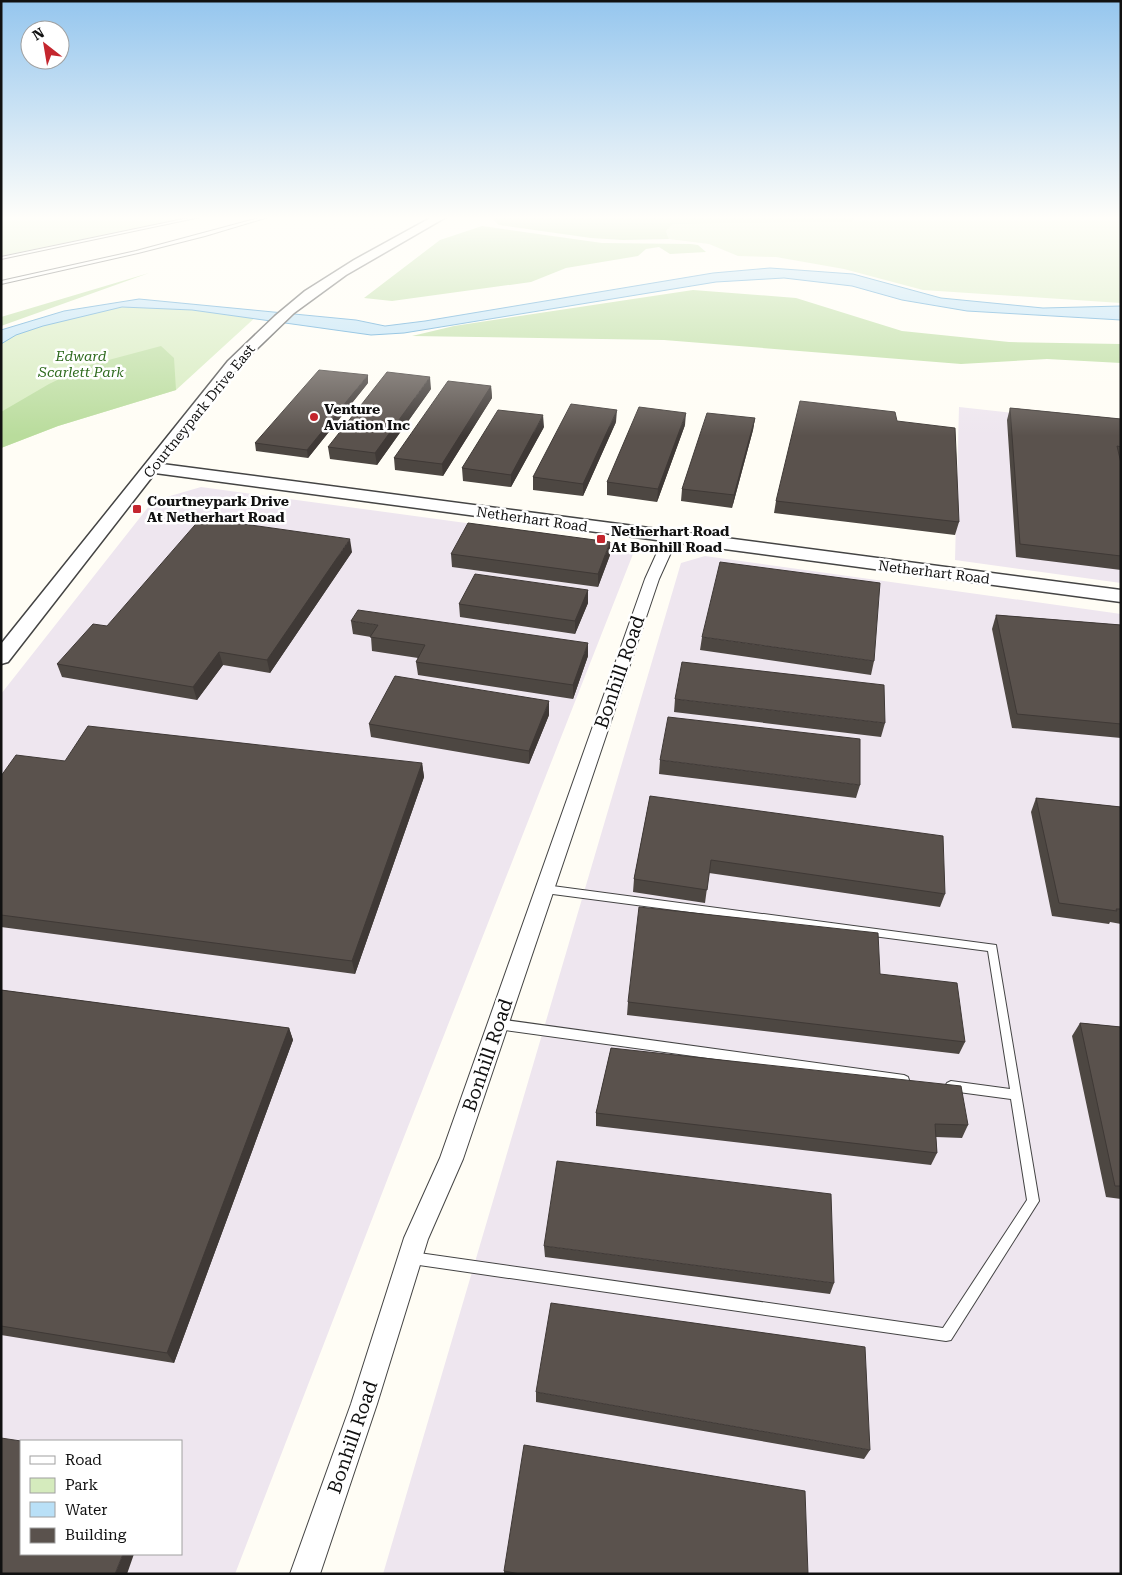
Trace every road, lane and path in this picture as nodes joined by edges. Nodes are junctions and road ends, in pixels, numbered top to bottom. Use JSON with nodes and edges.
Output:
{"nodes":[{"id":1,"x":316,"y":290,"type":"edge"},
{"id":2,"x":152,"y":468,"type":"junction"},
{"id":3,"x":670,"y":537,"type":"junction"},
{"id":4,"x":1121,"y":596,"type":"edge"},
{"id":5,"x":1,"y":658,"type":"edge"},
{"id":6,"x":544,"y":889,"type":"junction"},
{"id":7,"x":498,"y":1024,"type":"junction"},
{"id":8,"x":918,"y":1082,"type":"edge"},
{"id":9,"x":938,"y":1084,"type":"edge"},
{"id":10,"x":1016,"y":1095,"type":"junction"},
{"id":11,"x":410,"y":1258,"type":"junction"},
{"id":12,"x":305,"y":1574,"type":"edge"}],
"edges":[{"from":1,"to":2,"type":"street","name":"Courtneypark Drive East"},
{"from":2,"to":3,"type":"street","name":"Netherhart Road"},
{"from":2,"to":5,"type":"street","name":"Courtneypark Drive East"},
{"from":3,"to":4,"type":"street","name":"Netherhart Road"},
{"from":3,"to":6,"type":"street","name":"Bonhill Road"},
{"from":6,"to":7,"type":"street","name":"Bonhill Road"},
{"from":6,"to":10,"type":"lane"},
{"from":7,"to":8,"type":"lane"},
{"from":7,"to":11,"type":"street","name":"Bonhill Road"},
{"from":9,"to":10,"type":"lane"},
{"from":10,"to":11,"type":"lane"},
{"from":11,"to":12,"type":"street","name":"Bonhill Road"}]}
